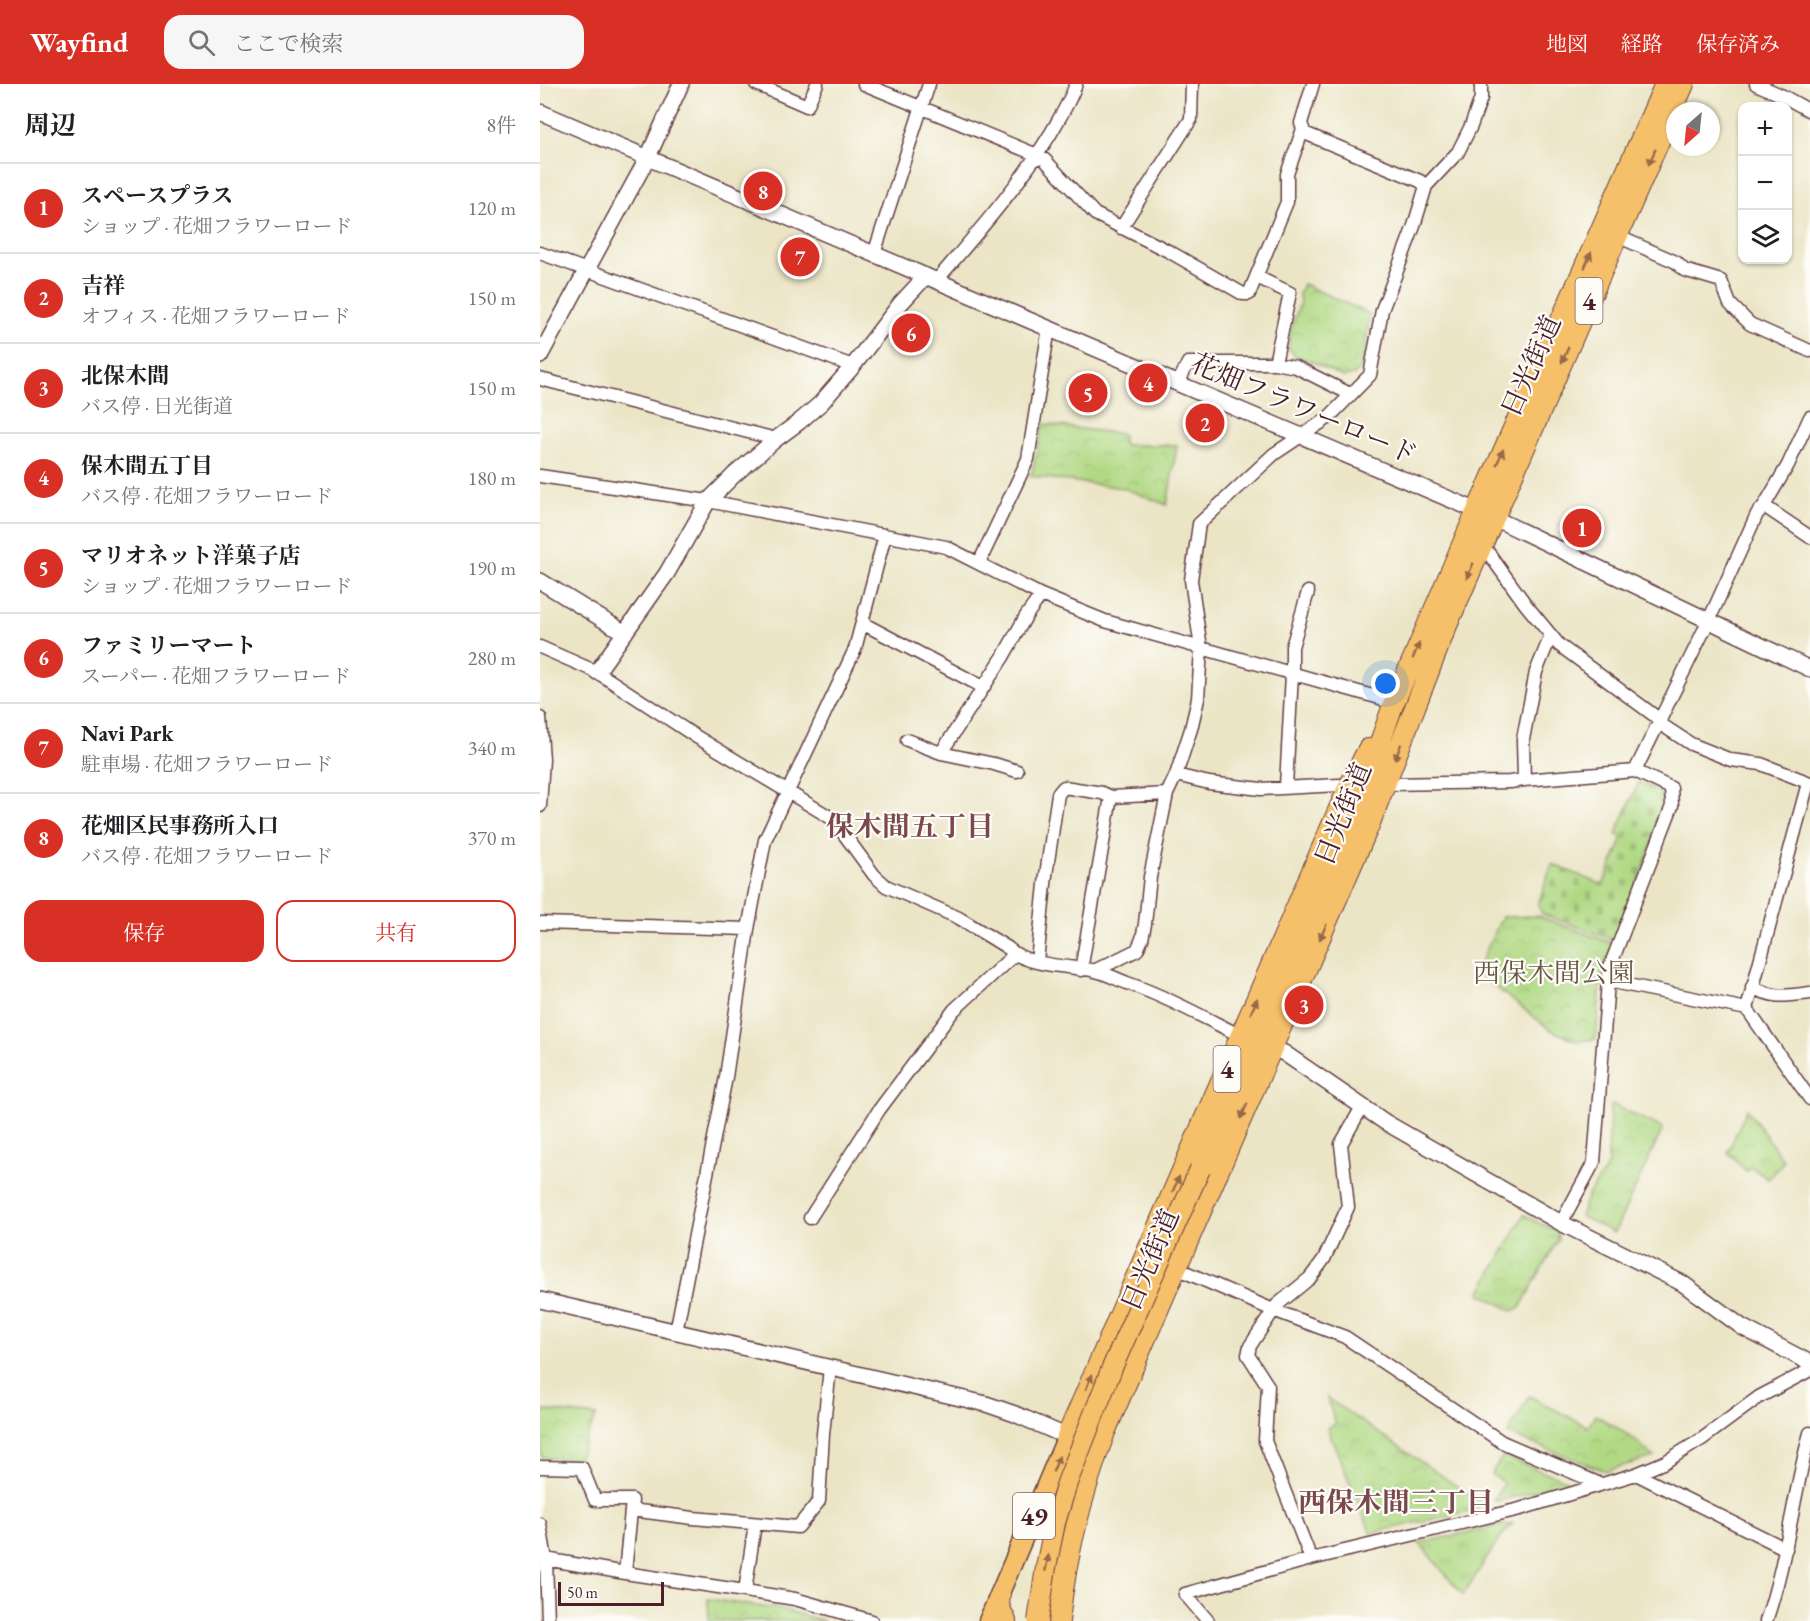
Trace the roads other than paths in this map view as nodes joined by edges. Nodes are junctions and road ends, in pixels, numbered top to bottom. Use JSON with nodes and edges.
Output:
{"nodes":[{"id":1,"x":681,"y":84,"type":"edge"},
{"id":2,"x":756,"y":84,"type":"edge"},
{"id":3,"x":817,"y":84,"type":"edge"},
{"id":4,"x":864,"y":84,"type":"edge"},
{"id":5,"x":929,"y":84,"type":"edge"},
{"id":6,"x":1076,"y":84,"type":"edge"},
{"id":7,"x":1192,"y":84,"type":"edge"},
{"id":8,"x":1313,"y":84,"type":"edge"},
{"id":9,"x":1481,"y":84,"type":"edge"},
{"id":10,"x":1665,"y":84,"type":"edge"},
{"id":11,"x":1684,"y":84,"type":"edge"},
{"id":12,"x":1756,"y":84,"type":"edge"},
{"id":13,"x":921,"y":108,"type":"junction"},
{"id":14,"x":540,"y":111,"type":"edge"},
{"id":15,"x":1810,"y":111,"type":"edge"},
{"id":16,"x":1302,"y":132,"type":"junction"},
{"id":17,"x":1037,"y":155,"type":"junction"},
{"id":18,"x":648,"y":157,"type":"junction"},
{"id":19,"x":1426,"y":186,"type":"junction"},
{"id":20,"x":1121,"y":228,"type":"junction"},
{"id":21,"x":1617,"y":236,"type":"junction"},
{"id":22,"x":540,"y":253,"type":"edge"},
{"id":23,"x":874,"y":254,"type":"junction"},
{"id":24,"x":588,"y":270,"type":"junction"},
{"id":25,"x":1257,"y":277,"type":"junction"},
{"id":26,"x":931,"y":278,"type":"junction"},
{"id":27,"x":1049,"y":328,"type":"junction"},
{"id":28,"x":1810,"y":351,"type":"edge"},
{"id":29,"x":540,"y":356,"type":"edge"},
{"id":30,"x":1275,"y":363,"type":"junction"},
{"id":31,"x":853,"y":366,"type":"junction"},
{"id":32,"x":540,"y":379,"type":"edge"},
{"id":33,"x":1178,"y":383,"type":"junction"},
{"id":34,"x":1350,"y":394,"type":"junction"},
{"id":35,"x":1810,"y":417,"type":"edge"},
{"id":36,"x":1300,"y":435,"type":"junction"},
{"id":37,"x":777,"y":439,"type":"junction"},
{"id":38,"x":540,"y":476,"type":"edge"},
{"id":39,"x":708,"y":501,"type":"junction"},
{"id":40,"x":1764,"y":506,"type":"junction"},
{"id":41,"x":1485,"y":514,"type":"junction"},
{"id":42,"x":885,"y":535,"type":"junction"},
{"id":43,"x":1810,"y":537,"type":"edge"},
{"id":44,"x":1482,"y":544,"type":"junction"},
{"id":45,"x":979,"y":563,"type":"junction"},
{"id":46,"x":540,"y":581,"type":"edge"},
{"id":47,"x":1308,"y":592,"type":"dead end"},
{"id":48,"x":1041,"y":595,"type":"junction"},
{"id":49,"x":1709,"y":621,"type":"junction"},
{"id":50,"x":862,"y":623,"type":"junction"},
{"id":51,"x":625,"y":633,"type":"junction"},
{"id":52,"x":1551,"y":635,"type":"junction"},
{"id":53,"x":540,"y":646,"type":"edge"},
{"id":54,"x":1201,"y":648,"type":"junction"},
{"id":55,"x":1810,"y":669,"type":"edge"},
{"id":56,"x":597,"y":672,"type":"junction"},
{"id":57,"x":1292,"y":674,"type":"junction"},
{"id":58,"x":983,"y":687,"type":"junction"},
{"id":59,"x":1393,"y":705,"type":"junction"},
{"id":60,"x":540,"y":718,"type":"edge"},
{"id":61,"x":1659,"y":721,"type":"junction"},
{"id":62,"x":907,"y":740,"type":"dead end"},
{"id":63,"x":941,"y":753,"type":"junction"},
{"id":64,"x":542,"y":758,"type":"edge"},
{"id":65,"x":1017,"y":771,"type":"dead end"},
{"id":66,"x":1635,"y":771,"type":"junction"},
{"id":67,"x":1176,"y":775,"type":"junction"},
{"id":68,"x":1524,"y":780,"type":"junction"},
{"id":69,"x":1809,"y":783,"type":"edge"},
{"id":70,"x":1386,"y":784,"type":"junction"},
{"id":71,"x":1286,"y":786,"type":"junction"},
{"id":72,"x":788,"y":790,"type":"junction"},
{"id":73,"x":1347,"y":790,"type":"junction"},
{"id":74,"x":1167,"y":794,"type":"junction"},
{"id":75,"x":1111,"y":796,"type":"junction"},
{"id":76,"x":540,"y":806,"type":"edge"},
{"id":77,"x":540,"y":923,"type":"edge"},
{"id":78,"x":748,"y":930,"type":"junction"},
{"id":79,"x":1015,"y":954,"type":"junction"},
{"id":80,"x":1037,"y":961,"type":"junction"},
{"id":81,"x":1088,"y":970,"type":"junction"},
{"id":82,"x":1608,"y":981,"type":"junction"},
{"id":83,"x":1752,"y":987,"type":"junction"},
{"id":84,"x":1810,"y":993,"type":"edge"},
{"id":85,"x":1747,"y":1009,"type":"junction"},
{"id":86,"x":1241,"y":1036,"type":"junction"},
{"id":87,"x":1271,"y":1048,"type":"junction"},
{"id":88,"x":1810,"y":1099,"type":"edge"},
{"id":89,"x":1362,"y":1107,"type":"junction"},
{"id":90,"x":810,"y":1218,"type":"dead end"},
{"id":91,"x":1561,"y":1223,"type":"junction"},
{"id":92,"x":1176,"y":1268,"type":"junction"},
{"id":93,"x":540,"y":1300,"type":"edge"},
{"id":94,"x":1273,"y":1310,"type":"junction"},
{"id":95,"x":676,"y":1332,"type":"junction"},
{"id":96,"x":1810,"y":1363,"type":"edge"},
{"id":97,"x":830,"y":1368,"type":"junction"},
{"id":98,"x":1810,"y":1370,"type":"edge"},
{"id":99,"x":1810,"y":1433,"type":"edge"},
{"id":100,"x":1067,"y":1436,"type":"junction"},
{"id":101,"x":1098,"y":1450,"type":"junction"},
{"id":102,"x":540,"y":1467,"type":"edge"},
{"id":103,"x":1636,"y":1474,"type":"junction"},
{"id":104,"x":1600,"y":1484,"type":"junction"},
{"id":105,"x":631,"y":1510,"type":"junction"},
{"id":106,"x":540,"y":1524,"type":"edge"},
{"id":107,"x":754,"y":1524,"type":"junction"},
{"id":108,"x":1786,"y":1549,"type":"junction"},
{"id":109,"x":543,"y":1559,"type":"edge"},
{"id":110,"x":1311,"y":1559,"type":"junction"},
{"id":111,"x":1066,"y":1570,"type":"junction"},
{"id":112,"x":625,"y":1573,"type":"junction"},
{"id":113,"x":745,"y":1591,"type":"junction"},
{"id":114,"x":1000,"y":1595,"type":"junction"},
{"id":115,"x":548,"y":1621,"type":"edge"},
{"id":116,"x":872,"y":1621,"type":"edge"},
{"id":117,"x":988,"y":1621,"type":"edge"},
{"id":118,"x":1006,"y":1621,"type":"edge"},
{"id":119,"x":1039,"y":1621,"type":"edge"},
{"id":120,"x":1059,"y":1621,"type":"edge"},
{"id":121,"x":1208,"y":1621,"type":"edge"},
{"id":122,"x":1766,"y":1621,"type":"edge"}],
"edges":[{"from":1,"to":18,"type":"street"},
{"from":2,"to":3,"type":"street"},
{"from":4,"to":13,"type":"street"},
{"from":5,"to":13,"type":"street"},
{"from":6,"to":17,"type":"street"},
{"from":7,"to":20,"type":"street"},
{"from":8,"to":16,"type":"street"},
{"from":9,"to":19,"type":"street"},
{"from":41,"to":10,"type":"highway","name":"日光街道","number":"4","one_way":true},
{"from":11,"to":21,"type":"highway","name":"日光街道","number":"4","one_way":true},
{"from":12,"to":15,"type":"street"},
{"from":13,"to":17,"type":"street"},
{"from":13,"to":23,"type":"street"},
{"from":14,"to":18,"type":"street","name":"花畑フラワーロード"},
{"from":16,"to":19,"type":"street"},
{"from":16,"to":25,"type":"street"},
{"from":17,"to":20,"type":"street"},
{"from":17,"to":26,"type":"street"},
{"from":18,"to":23,"type":"street","name":"花畑フラワーロード"},
{"from":18,"to":24,"type":"street"},
{"from":19,"to":34,"type":"street"},
{"from":20,"to":25,"type":"street"},
{"from":21,"to":28,"type":"street"},
{"from":21,"to":41,"type":"highway","name":"日光街道","number":"4","one_way":true},
{"from":22,"to":24,"type":"street"},
{"from":23,"to":26,"type":"street","name":"花畑フラワーロード"},
{"from":24,"to":29,"type":"street"},
{"from":24,"to":31,"type":"street"},
{"from":25,"to":30,"type":"street"},
{"from":26,"to":27,"type":"street","name":"花畑フラワーロード"},
{"from":26,"to":31,"type":"street"},
{"from":27,"to":33,"type":"street","name":"花畑フラワーロード"},
{"from":27,"to":45,"type":"street"},
{"from":30,"to":33,"type":"street"},
{"from":30,"to":34,"type":"street"},
{"from":31,"to":37,"type":"street"},
{"from":32,"to":37,"type":"street"},
{"from":33,"to":36,"type":"street","name":"花畑フラワーロード"},
{"from":34,"to":36,"type":"street"},
{"from":35,"to":40,"type":"street"},
{"from":36,"to":41,"type":"street","name":"花畑フラワーロード"},
{"from":36,"to":54,"type":"street"},
{"from":37,"to":39,"type":"street"},
{"from":38,"to":39,"type":"street"},
{"from":39,"to":42,"type":"street"},
{"from":39,"to":51,"type":"street"},
{"from":40,"to":43,"type":"street"},
{"from":40,"to":49,"type":"street"},
{"from":41,"to":44,"type":"highway","name":"日光街道","number":"4"},
{"from":41,"to":49,"type":"street","name":"花畑フラワーロード"},
{"from":59,"to":41,"type":"highway","name":"日光街道","number":"4","one_way":true},
{"from":42,"to":45,"type":"street"},
{"from":42,"to":50,"type":"street"},
{"from":44,"to":52,"type":"street"},
{"from":44,"to":70,"type":"highway","name":"日光街道","number":"4","one_way":true},
{"from":45,"to":48,"type":"street"},
{"from":46,"to":51,"type":"street"},
{"from":47,"to":57,"type":"street"},
{"from":48,"to":54,"type":"street"},
{"from":48,"to":58,"type":"street"},
{"from":49,"to":55,"type":"street","name":"花畑フラワーロード"},
{"from":49,"to":61,"type":"street"},
{"from":50,"to":58,"type":"street"},
{"from":50,"to":72,"type":"street"},
{"from":51,"to":56,"type":"street"},
{"from":52,"to":61,"type":"street"},
{"from":52,"to":68,"type":"street"},
{"from":53,"to":56,"type":"street"},
{"from":54,"to":57,"type":"street"},
{"from":54,"to":67,"type":"street"},
{"from":56,"to":72,"type":"street"},
{"from":57,"to":59,"type":"street"},
{"from":57,"to":71,"type":"street"},
{"from":58,"to":63,"type":"street"},
{"from":59,"to":73,"type":"highway","number":"4"},
{"from":119,"to":59,"type":"highway","name":"日光街道","number":"4","one_way":true,"bridge":true},
{"from":60,"to":64,"type":"street"},
{"from":61,"to":66,"type":"street"},
{"from":61,"to":69,"type":"street"},
{"from":62,"to":63,"type":"street"},
{"from":63,"to":65,"type":"street"},
{"from":64,"to":76,"type":"street"},
{"from":66,"to":68,"type":"street"},
{"from":66,"to":82,"type":"street"},
{"from":67,"to":71,"type":"street"},
{"from":67,"to":74,"type":"street"},
{"from":68,"to":70,"type":"street"},
{"from":69,"to":83,"type":"street"},
{"from":70,"to":87,"type":"highway","name":"日光街道","number":"4","one_way":true},
{"from":71,"to":73,"type":"street"},
{"from":72,"to":78,"type":"street"},
{"from":72,"to":79,"type":"street"},
{"from":86,"to":73,"type":"highway","number":"4","one_way":true},
{"from":74,"to":75,"type":"street"},
{"from":74,"to":81,"type":"street"},
{"from":75,"to":80,"type":"street"},
{"from":75,"to":81,"type":"street"},
{"from":77,"to":78,"type":"street"},
{"from":78,"to":95,"type":"street"},
{"from":79,"to":80,"type":"street"},
{"from":79,"to":90,"type":"street"},
{"from":80,"to":81,"type":"street"},
{"from":81,"to":86,"type":"street"},
{"from":82,"to":85,"type":"street"},
{"from":82,"to":91,"type":"street"},
{"from":83,"to":84,"type":"street"},
{"from":83,"to":85,"type":"street"},
{"from":85,"to":88,"type":"street"},
{"from":100,"to":86,"type":"highway","number":"4","one_way":true},
{"from":87,"to":89,"type":"street"},
{"from":87,"to":92,"type":"highway","name":"日光街道","number":"4","one_way":true},
{"from":89,"to":91,"type":"street"},
{"from":89,"to":94,"type":"street"},
{"from":91,"to":96,"type":"street"},
{"from":92,"to":94,"type":"street"},
{"from":92,"to":101,"type":"highway","name":"日光街道","number":"4"},
{"from":93,"to":95,"type":"street"},
{"from":94,"to":104,"type":"street"},
{"from":94,"to":110,"type":"street"},
{"from":95,"to":97,"type":"street"},
{"from":97,"to":100,"type":"street"},
{"from":97,"to":107,"type":"street"},
{"from":98,"to":103,"type":"street"},
{"from":99,"to":108,"type":"street"},
{"from":100,"to":101,"type":"street"},
{"from":114,"to":100,"type":"main road","number":"49","one_way":true},
{"from":101,"to":111,"type":"highway","name":"日光街道","number":"4"},
{"from":102,"to":105,"type":"street"},
{"from":103,"to":104,"type":"street"},
{"from":103,"to":108,"type":"street"},
{"from":104,"to":110,"type":"street"},
{"from":105,"to":107,"type":"street"},
{"from":105,"to":112,"type":"street"},
{"from":106,"to":109,"type":"street"},
{"from":107,"to":113,"type":"street"},
{"from":108,"to":122,"type":"street"},
{"from":109,"to":112,"type":"street"},
{"from":109,"to":115,"type":"street"},
{"from":110,"to":121,"type":"street"},
{"from":111,"to":119,"type":"highway","number":"4"},
{"from":111,"to":120,"type":"highway","number":"4"},
{"from":112,"to":113,"type":"street"},
{"from":113,"to":116,"type":"street"},
{"from":114,"to":117,"type":"main road","number":"49"},
{"from":114,"to":118,"type":"highway"}]}
